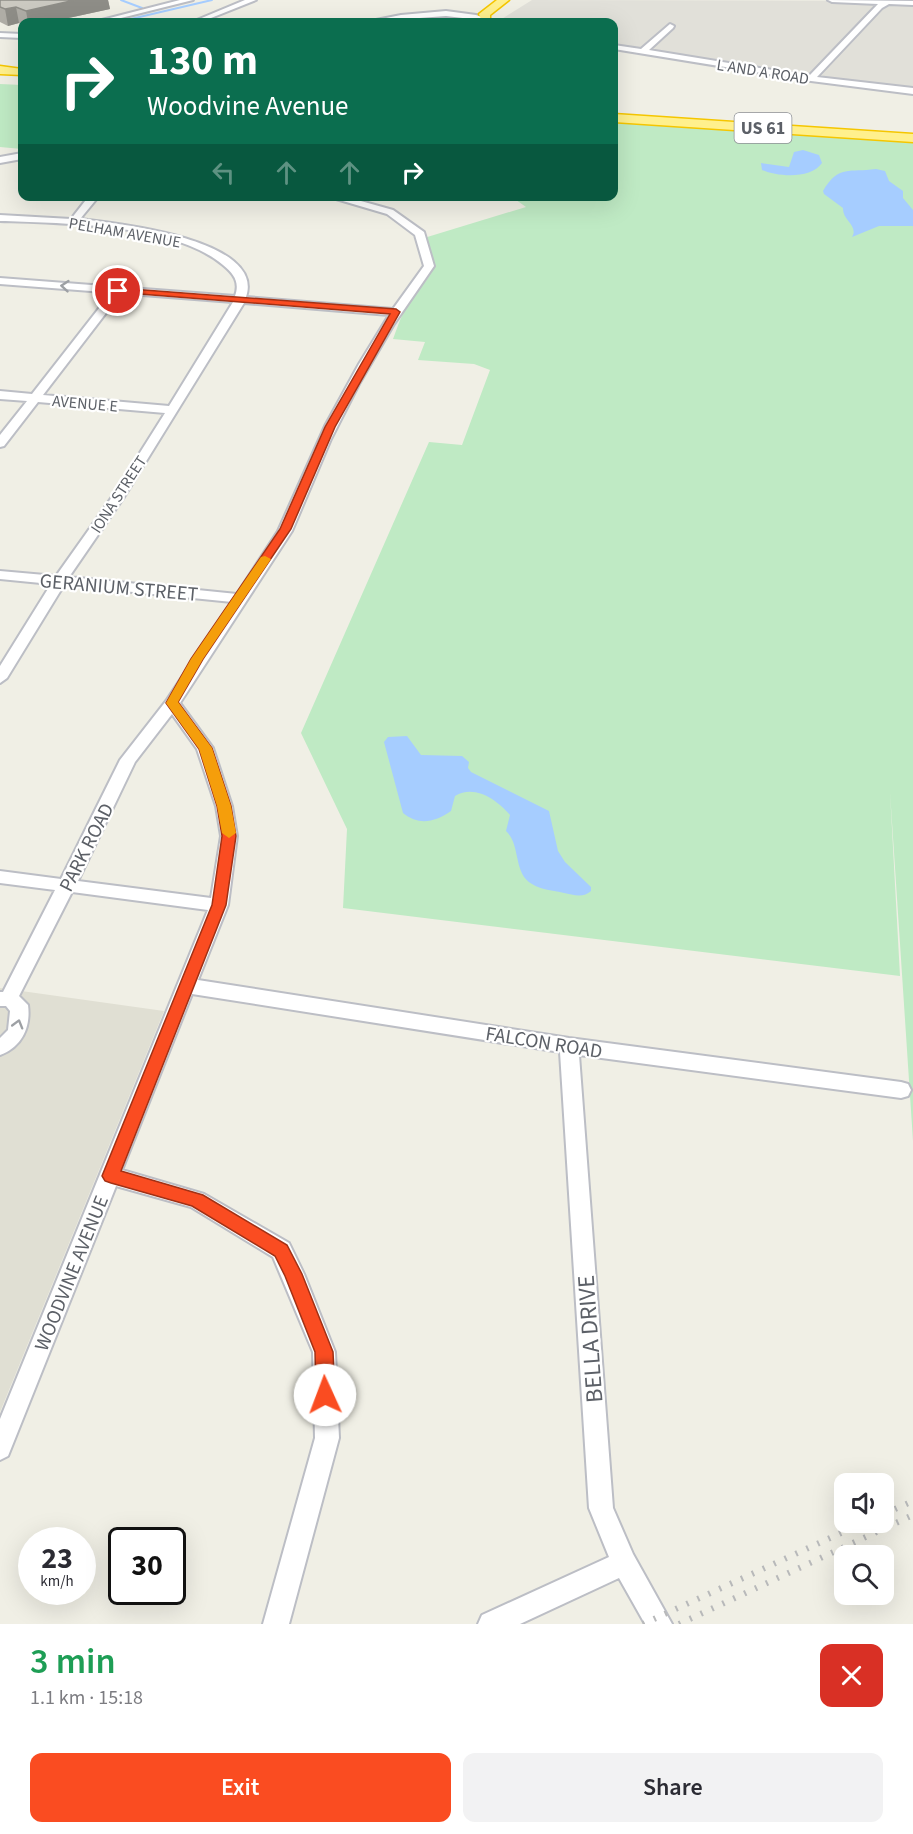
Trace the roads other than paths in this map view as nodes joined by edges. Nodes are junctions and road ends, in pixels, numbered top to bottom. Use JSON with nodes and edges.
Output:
{"nodes":[{"id":1,"x":189,"y":0,"type":"edge"},
{"id":2,"x":252,"y":0,"type":"edge"},
{"id":3,"x":504,"y":0,"type":"edge"},
{"id":4,"x":832,"y":0,"type":"edge"},
{"id":5,"x":886,"y":3,"type":"junction"},
{"id":6,"x":913,"y":3,"type":"edge"},
{"id":7,"x":466,"y":14,"type":"joint"},
{"id":8,"x":115,"y":18,"type":"edge"},
{"id":9,"x":206,"y":18,"type":"edge"},
{"id":10,"x":397,"y":18,"type":"edge"},
{"id":11,"x":489,"y":18,"type":"edge"},
{"id":12,"x":670,"y":26,"type":"dead end"},
{"id":13,"x":0,"y":34,"type":"edge"},
{"id":14,"x":18,"y":36,"type":"edge"},
{"id":15,"x":618,"y":48,"type":"edge"},
{"id":16,"x":643,"y":52,"type":"junction"},
{"id":17,"x":0,"y":70,"type":"edge"},
{"id":18,"x":18,"y":72,"type":"edge"},
{"id":19,"x":0,"y":77,"type":"edge"},
{"id":20,"x":18,"y":79,"type":"edge"},
{"id":21,"x":811,"y":79,"type":"junction"},
{"id":22,"x":913,"y":91,"type":"edge"},
{"id":23,"x":618,"y":111,"type":"edge"},
{"id":24,"x":618,"y":118,"type":"edge"},
{"id":25,"x":749,"y":123,"type":"junction"},
{"id":26,"x":913,"y":130,"type":"edge"},
{"id":27,"x":913,"y":138,"type":"edge"},
{"id":28,"x":18,"y":157,"type":"edge"},
{"id":29,"x":0,"y":160,"type":"edge"},
{"id":30,"x":91,"y":201,"type":"edge"},
{"id":31,"x":349,"y":201,"type":"edge"},
{"id":32,"x":0,"y":219,"type":"edge"},
{"id":33,"x":73,"y":222,"type":"junction"},
{"id":34,"x":0,"y":281,"type":"edge"},
{"id":35,"x":0,"y":291,"type":"edge"},
{"id":36,"x":111,"y":300,"type":"junction"},
{"id":37,"x":238,"y":305,"type":"junction"},
{"id":38,"x":392,"y":317,"type":"junction"},
{"id":39,"x":0,"y":395,"type":"edge"},
{"id":40,"x":33,"y":398,"type":"junction"},
{"id":41,"x":171,"y":410,"type":"junction"},
{"id":42,"x":0,"y":442,"type":"edge"},
{"id":43,"x":0,"y":575,"type":"edge"},
{"id":44,"x":59,"y":582,"type":"junction"},
{"id":45,"x":239,"y":598,"type":"junction"},
{"id":46,"x":0,"y":678,"type":"edge"},
{"id":47,"x":172,"y":703,"type":"junction"},
{"id":48,"x":0,"y":877,"type":"edge"},
{"id":49,"x":67,"y":885,"type":"junction"},
{"id":50,"x":219,"y":905,"type":"junction"},
{"id":51,"x":188,"y":986,"type":"junction"},
{"id":52,"x":5,"y":999,"type":"edge"},
{"id":53,"x":570,"y":1046,"type":"junction"},
{"id":54,"x":0,"y":1047,"type":"edge"},
{"id":55,"x":902,"y":1090,"type":"dead end"},
{"id":56,"x":111,"y":1176,"type":"junction"},
{"id":57,"x":0,"y":1448,"type":"edge"},
{"id":58,"x":624,"y":1563,"type":"junction"},
{"id":59,"x":657,"y":1621,"type":"edge"},
{"id":60,"x":276,"y":1624,"type":"edge"},
{"id":61,"x":491,"y":1624,"type":"edge"}],
"edges":[{"from":1,"to":8,"type":"street"},
{"from":2,"to":9,"type":"street"},
{"from":3,"to":11,"type":"highway"},
{"from":4,"to":5,"type":"street"},
{"from":5,"to":6,"type":"street"},
{"from":5,"to":21,"type":"street"},
{"from":7,"to":10,"type":"street"},
{"from":7,"to":11,"type":"highway"},
{"from":12,"to":16,"type":"street"},
{"from":13,"to":14,"type":"street"},
{"from":15,"to":16,"type":"street","name":"L AND A ROAD"},
{"from":16,"to":21,"type":"street","name":"L AND A ROAD"},
{"from":17,"to":18,"type":"highway"},
{"from":19,"to":20,"type":"highway"},
{"from":21,"to":22,"type":"street","name":"L AND A ROAD"},
{"from":23,"to":25,"type":"highway","number":"US 61"},
{"from":24,"to":25,"type":"highway","number":"US 61"},
{"from":25,"to":26,"type":"highway","number":"US 61"},
{"from":25,"to":27,"type":"highway","number":"US 61"},
{"from":28,"to":29,"type":"street"},
{"from":30,"to":33,"type":"street"},
{"from":31,"to":38,"type":"street"},
{"from":32,"to":33,"type":"street","name":"PELHAM AVENUE"},
{"from":33,"to":37,"type":"street","name":"PELHAM AVENUE"},
{"from":37,"to":34,"type":"street","one_way":true},
{"from":35,"to":36,"type":"street"},
{"from":36,"to":37,"type":"street"},
{"from":36,"to":40,"type":"street"},
{"from":37,"to":38,"type":"street"},
{"from":37,"to":41,"type":"street","name":"IONA STREET"},
{"from":38,"to":45,"type":"street"},
{"from":39,"to":40,"type":"street","name":"AVENUE E"},
{"from":40,"to":41,"type":"street","name":"AVENUE E"},
{"from":40,"to":42,"type":"street"},
{"from":41,"to":44,"type":"street","name":"IONA STREET"},
{"from":43,"to":44,"type":"street","name":"GERANIUM STREET"},
{"from":44,"to":45,"type":"street","name":"GERANIUM STREET"},
{"from":44,"to":46,"type":"street","name":"IONA STREET"},
{"from":45,"to":47,"type":"street"},
{"from":47,"to":49,"type":"street","name":"PARK ROAD"},
{"from":47,"to":50,"type":"street","name":"WOODVINE AVENUE"},
{"from":48,"to":49,"type":"street"},
{"from":49,"to":50,"type":"street"},
{"from":49,"to":52,"type":"street","name":"PARK ROAD"},
{"from":50,"to":51,"type":"street","name":"WOODVINE AVENUE"},
{"from":51,"to":53,"type":"street","name":"FALCON ROAD"},
{"from":51,"to":56,"type":"street","name":"WOODVINE AVENUE"},
{"from":54,"to":52,"type":"street","name":"PARK ROAD","one_way":true},
{"from":53,"to":55,"type":"street","name":"FALCON ROAD"},
{"from":53,"to":58,"type":"street","name":"BELLA DRIVE"},
{"from":56,"to":57,"type":"street","name":"WOODVINE AVENUE"},
{"from":56,"to":60,"type":"street"},
{"from":58,"to":59,"type":"street","name":"BELLA DRIVE"},
{"from":58,"to":61,"type":"street"}]}
